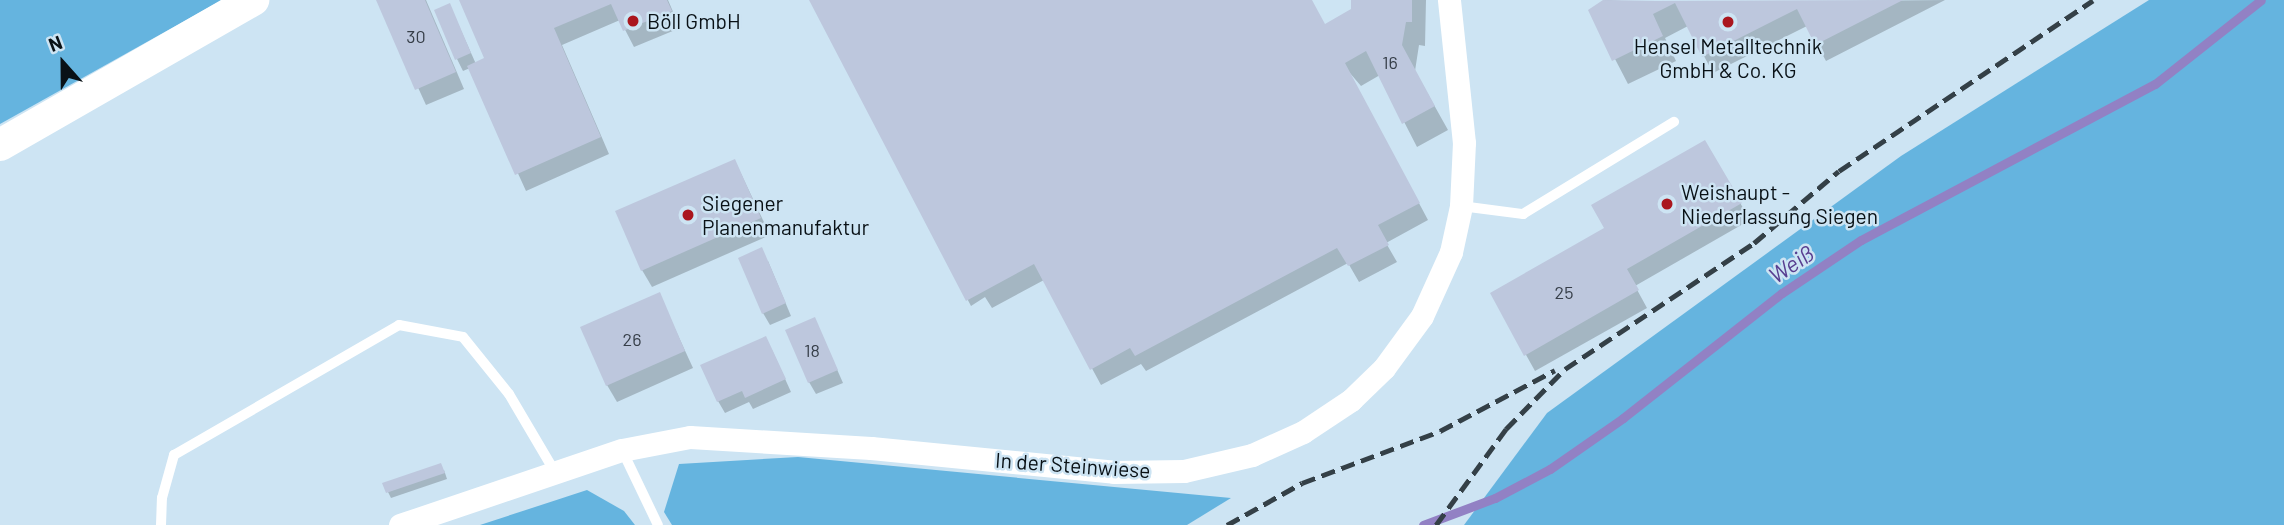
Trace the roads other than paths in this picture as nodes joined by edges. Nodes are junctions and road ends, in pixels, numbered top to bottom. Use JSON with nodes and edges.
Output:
{"nodes":[{"id":1,"x":253,"y":0,"type":"edge"},
{"id":2,"x":1449,"y":0,"type":"edge"},
{"id":3,"x":1674,"y":122,"type":"dead end"},
{"id":4,"x":0,"y":145,"type":"edge"},
{"id":5,"x":1461,"y":206,"type":"junction"},
{"id":6,"x":622,"y":450,"type":"junction"},
{"id":7,"x":555,"y":472,"type":"junction"},
{"id":8,"x":161,"y":525,"type":"edge"},
{"id":9,"x":400,"y":525,"type":"edge"},
{"id":10,"x":658,"y":525,"type":"edge"}],
"edges":[{"from":1,"to":4,"type":"main road"},
{"from":2,"to":5,"type":"street","name":"In der Steinwiese"},
{"from":3,"to":5,"type":"lane"},
{"from":5,"to":6,"type":"street","name":"In der Steinwiese"},
{"from":6,"to":7,"type":"street","name":"In der Steinwiese"},
{"from":6,"to":10,"type":"lane"},
{"from":7,"to":8,"type":"lane"},
{"from":7,"to":9,"type":"street","name":"In der Steinwiese"}]}
